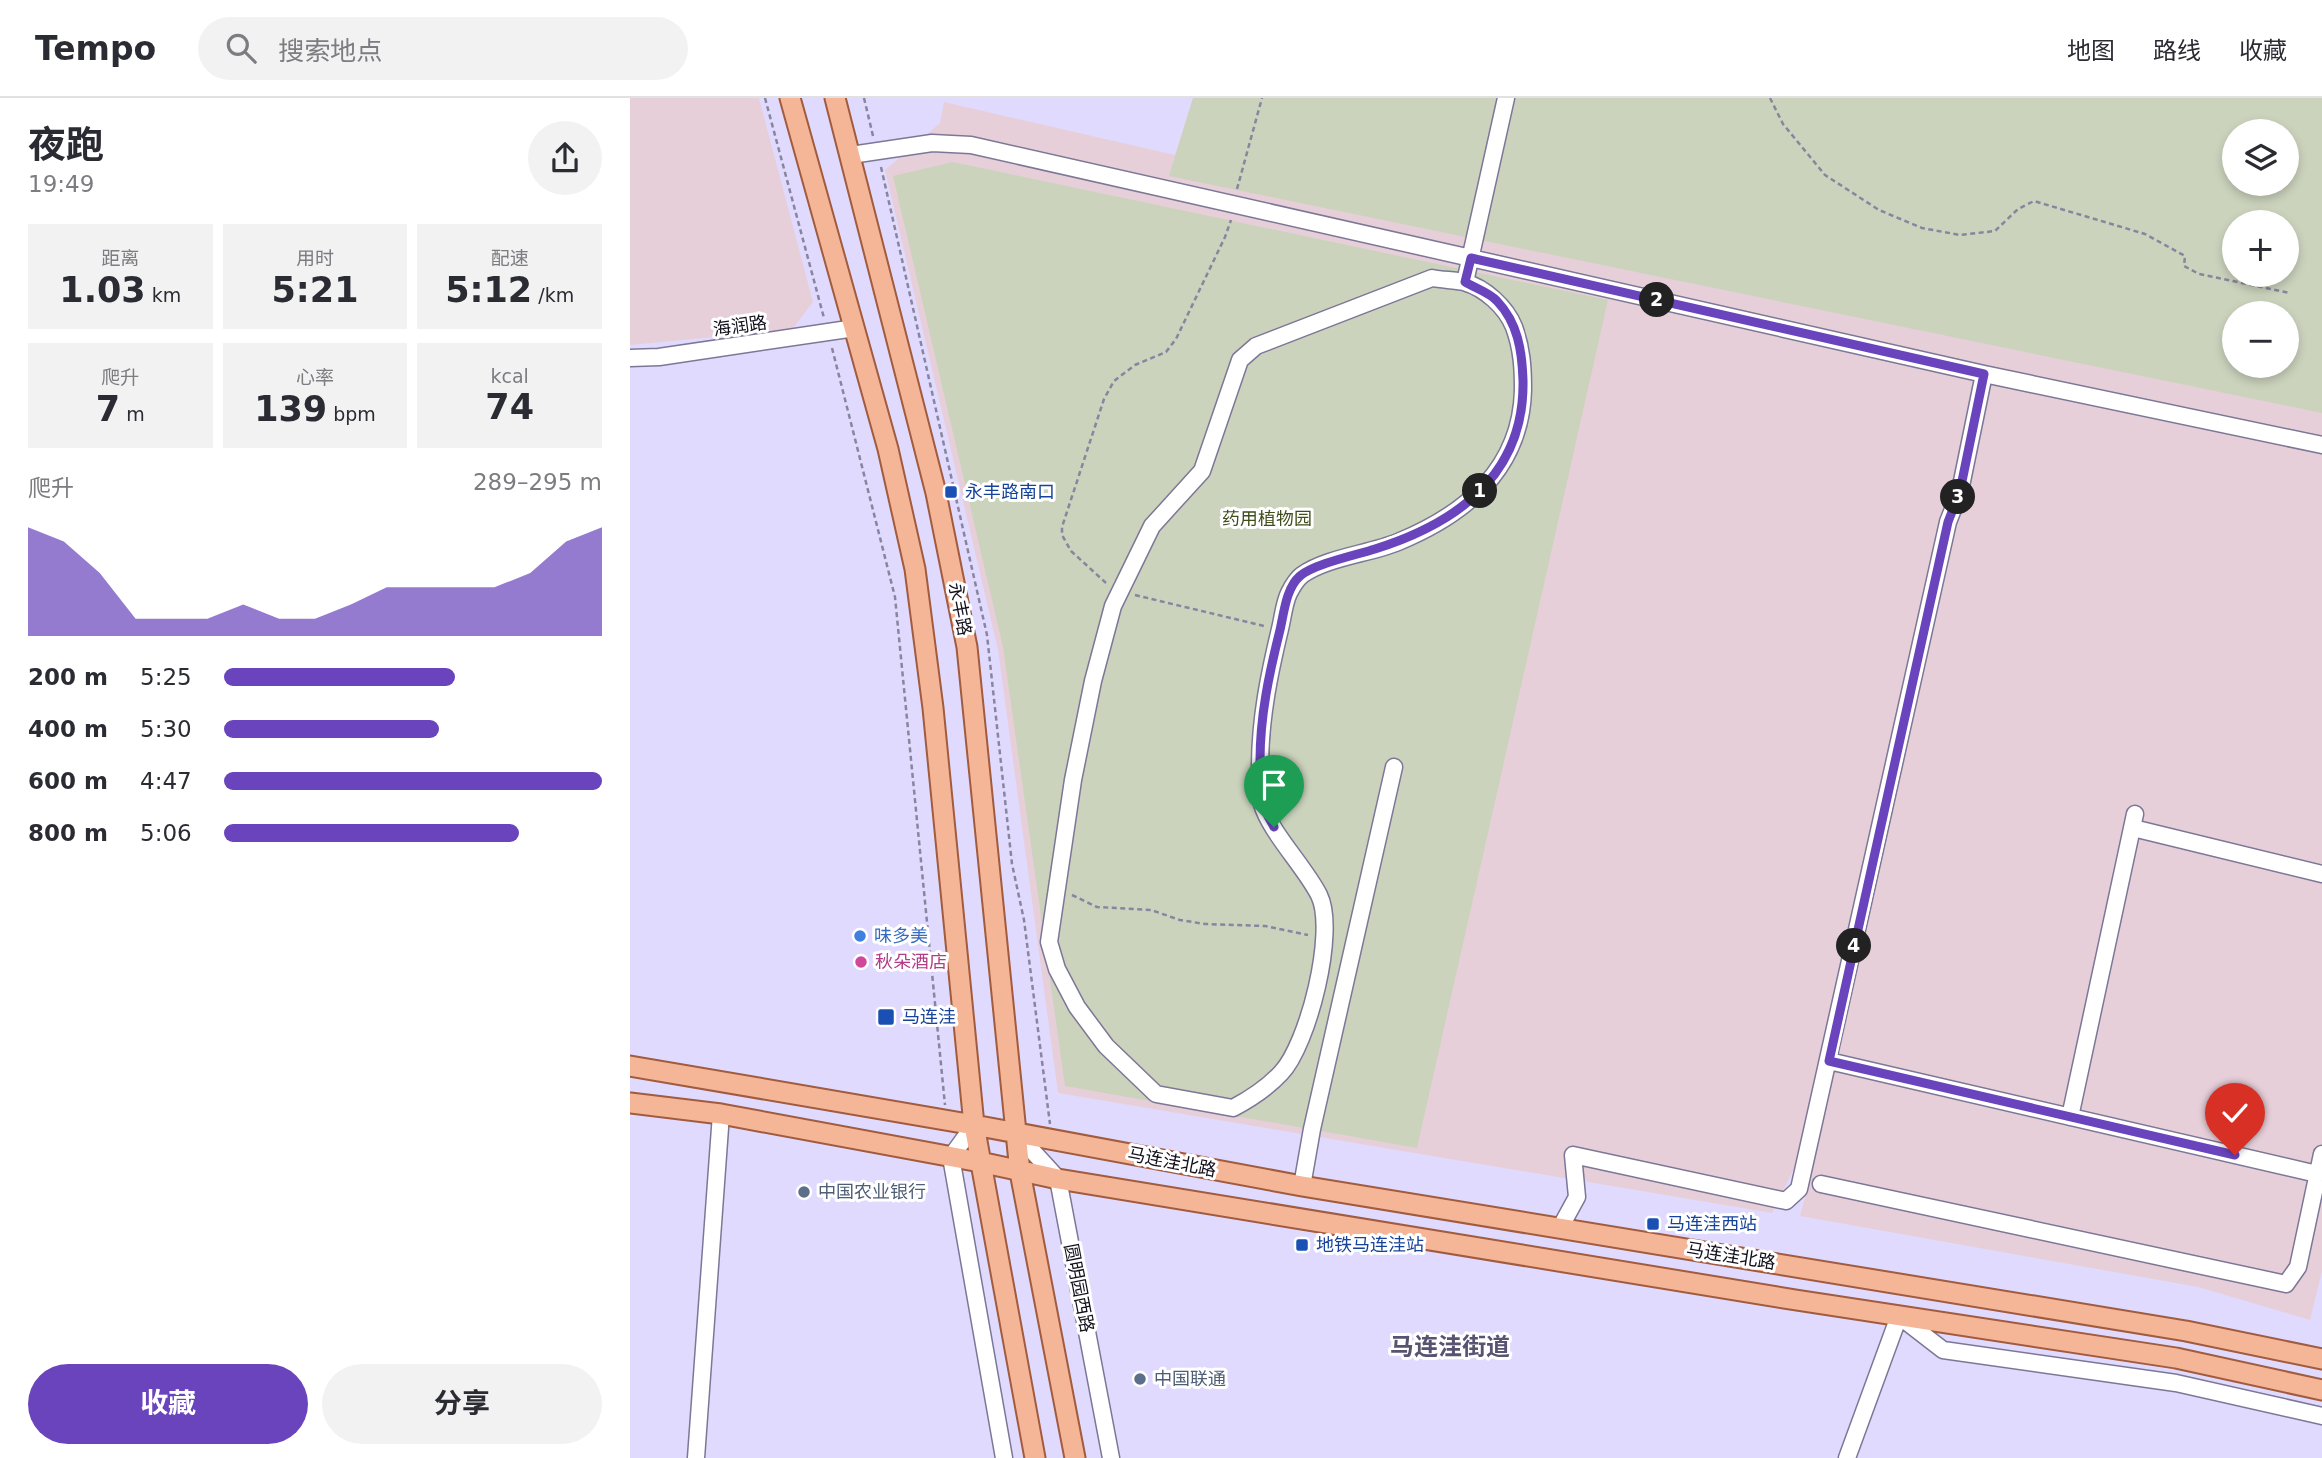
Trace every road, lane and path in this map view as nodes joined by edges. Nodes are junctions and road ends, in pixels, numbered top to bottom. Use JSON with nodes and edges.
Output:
{"nodes":[{"id":1,"x":765,"y":98,"type":"edge"},
{"id":2,"x":790,"y":98,"type":"edge"},
{"id":3,"x":835,"y":98,"type":"edge"},
{"id":4,"x":1262,"y":98,"type":"edge"},
{"id":5,"x":1506,"y":98,"type":"edge"},
{"id":6,"x":1770,"y":98,"type":"edge"},
{"id":7,"x":850,"y":156,"type":"junction"},
{"id":8,"x":1234,"y":204,"type":"junction"},
{"id":9,"x":1471,"y":258,"type":"junction"},
{"id":10,"x":1465,"y":282,"type":"junction"},
{"id":11,"x":2290,"y":293,"type":"dead end"},
{"id":12,"x":855,"y":328,"type":"junction"},
{"id":13,"x":828,"y":332,"type":"junction"},
{"id":14,"x":630,"y":358,"type":"edge"},
{"id":15,"x":1984,"y":374,"type":"junction"},
{"id":16,"x":2322,"y":445,"type":"edge"},
{"id":17,"x":1120,"y":590,"type":"junction"},
{"id":18,"x":1280,"y":631,"type":"junction"},
{"id":19,"x":1394,"y":767,"type":"dead end"},
{"id":20,"x":2322,"y":874,"type":"edge"},
{"id":21,"x":1056,"y":890,"type":"junction"},
{"id":22,"x":1324,"y":938,"type":"junction"},
{"id":23,"x":1829,"y":1061,"type":"junction"},
{"id":24,"x":630,"y":1066,"type":"edge"},
{"id":25,"x":630,"y":1103,"type":"edge"},
{"id":26,"x":721,"y":1114,"type":"junction"},
{"id":27,"x":2070,"y":1117,"type":"junction"},
{"id":28,"x":947,"y":1120,"type":"junction"},
{"id":29,"x":974,"y":1125,"type":"junction"},
{"id":30,"x":1016,"y":1133,"type":"junction"},
{"id":31,"x":2322,"y":1154,"type":"edge"},
{"id":32,"x":951,"y":1157,"type":"junction"},
{"id":33,"x":980,"y":1162,"type":"junction"},
{"id":34,"x":1020,"y":1172,"type":"junction"},
{"id":35,"x":2317,"y":1174,"type":"junction"},
{"id":36,"x":1058,"y":1179,"type":"junction"},
{"id":37,"x":1821,"y":1184,"type":"dead end"},
{"id":38,"x":1301,"y":1186,"type":"junction"},
{"id":39,"x":1560,"y":1228,"type":"junction"},
{"id":40,"x":1899,"y":1315,"type":"junction"},
{"id":41,"x":2322,"y":1359,"type":"edge"},
{"id":42,"x":2322,"y":1390,"type":"edge"},
{"id":43,"x":2322,"y":1416,"type":"edge"},
{"id":44,"x":696,"y":1458,"type":"edge"},
{"id":45,"x":1004,"y":1458,"type":"edge"},
{"id":46,"x":1035,"y":1458,"type":"edge"},
{"id":47,"x":1075,"y":1458,"type":"edge"},
{"id":48,"x":1111,"y":1458,"type":"edge"},
{"id":49,"x":1847,"y":1458,"type":"edge"}],
"edges":[{"from":1,"to":13,"type":"path"},
{"from":2,"to":12,"type":"main road","name":"永丰路"},
{"from":3,"to":7,"type":"main road","name":"永丰路"},
{"from":4,"to":8,"type":"path"},
{"from":5,"to":9,"type":"street"},
{"from":6,"to":11,"type":"path"},
{"from":7,"to":8,"type":"street"},
{"from":7,"to":30,"type":"main road","name":"永丰路"},
{"from":8,"to":9,"type":"street"},
{"from":8,"to":17,"type":"path"},
{"from":9,"to":10,"type":"street"},
{"from":9,"to":15,"type":"street"},
{"from":10,"to":17,"type":"street"},
{"from":10,"to":18,"type":"street"},
{"from":12,"to":13,"type":"street","name":"海润路"},
{"from":12,"to":29,"type":"main road","name":"永丰路"},
{"from":13,"to":14,"type":"street","name":"海润路"},
{"from":13,"to":28,"type":"path"},
{"from":15,"to":16,"type":"street"},
{"from":15,"to":23,"type":"street"},
{"from":17,"to":18,"type":"path"},
{"from":17,"to":21,"type":"street"},
{"from":18,"to":22,"type":"street"},
{"from":19,"to":38,"type":"street"},
{"from":20,"to":27,"type":"street"},
{"from":21,"to":22,"type":"path"},
{"from":21,"to":22,"type":"street"},
{"from":23,"to":27,"type":"street"},
{"from":23,"to":39,"type":"street"},
{"from":24,"to":28,"type":"main road"},
{"from":25,"to":26,"type":"main road"},
{"from":26,"to":32,"type":"main road"},
{"from":26,"to":44,"type":"street"},
{"from":27,"to":35,"type":"street"},
{"from":28,"to":29,"type":"main road"},
{"from":29,"to":30,"type":"main road","name":"马连洼北路"},
{"from":29,"to":32,"type":"street"},
{"from":29,"to":33,"type":"main road","name":"永丰路"},
{"from":30,"to":34,"type":"main road","name":"永丰路"},
{"from":30,"to":36,"type":"street"},
{"from":30,"to":38,"type":"main road","name":"马连洼北路"},
{"from":31,"to":35,"type":"street"},
{"from":32,"to":33,"type":"main road"},
{"from":32,"to":45,"type":"street"},
{"from":33,"to":34,"type":"main road","name":"马连洼北路"},
{"from":33,"to":46,"type":"main road"},
{"from":34,"to":36,"type":"main road","name":"马连洼北路"},
{"from":34,"to":47,"type":"main road","name":"圆明园西路"},
{"from":35,"to":37,"type":"street"},
{"from":36,"to":40,"type":"main road","name":"马连洼北路"},
{"from":36,"to":48,"type":"street","name":"圆明园西路"},
{"from":38,"to":39,"type":"main road","name":"马连洼北路"},
{"from":39,"to":41,"type":"main road","name":"马连洼北路"},
{"from":40,"to":42,"type":"main road","name":"马连洼北路"},
{"from":40,"to":43,"type":"street","name":"马连洼北路"},
{"from":40,"to":49,"type":"street"}]}
